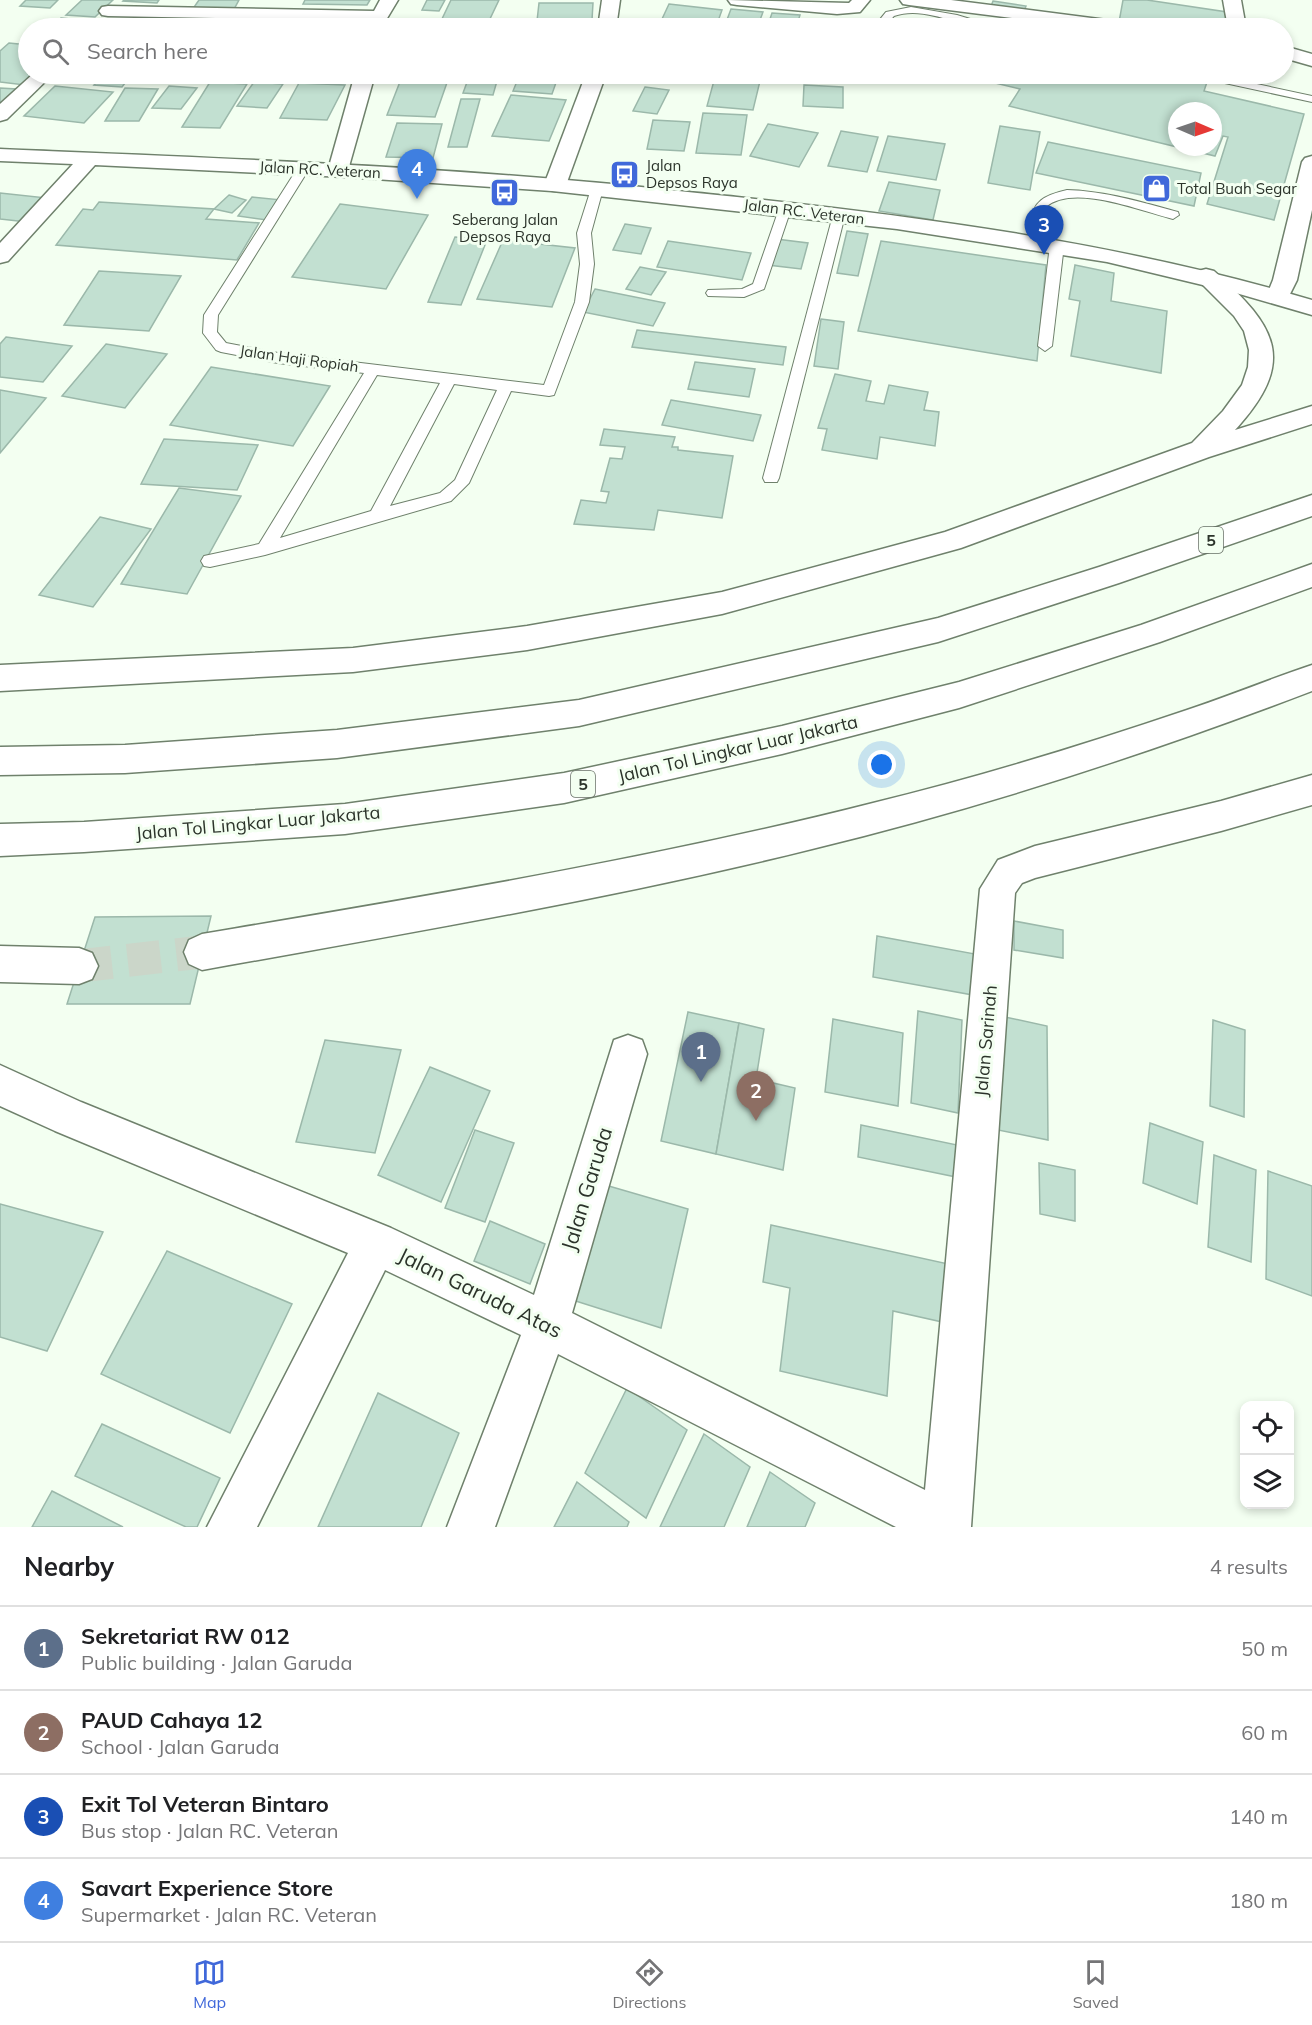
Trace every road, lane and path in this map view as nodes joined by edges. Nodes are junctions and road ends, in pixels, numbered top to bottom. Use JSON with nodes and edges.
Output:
{"nodes":[{"id":1,"x":389,"y":0,"type":"edge"},
{"id":2,"x":611,"y":0,"type":"edge"},
{"id":3,"x":738,"y":0,"type":"edge"},
{"id":4,"x":861,"y":0,"type":"edge"},
{"id":5,"x":909,"y":0,"type":"edge"},
{"id":6,"x":1232,"y":0,"type":"edge"},
{"id":7,"x":107,"y":11,"type":"edge"},
{"id":8,"x":608,"y":18,"type":"edge"},
{"id":9,"x":887,"y":18,"type":"edge"},
{"id":10,"x":947,"y":18,"type":"edge"},
{"id":11,"x":1051,"y":18,"type":"edge"},
{"id":12,"x":1235,"y":18,"type":"edge"},
{"id":13,"x":1294,"y":55,"type":"edge"},
{"id":14,"x":1312,"y":60,"type":"edge"},
{"id":15,"x":33,"y":84,"type":"edge"},
{"id":16,"x":361,"y":84,"type":"edge"},
{"id":17,"x":593,"y":84,"type":"edge"},
{"id":18,"x":1243,"y":84,"type":"edge"},
{"id":19,"x":1312,"y":99,"type":"edge"},
{"id":20,"x":0,"y":115,"type":"edge"},
{"id":21,"x":0,"y":155,"type":"edge"},
{"id":22,"x":89,"y":159,"type":"junction"},
{"id":23,"x":1312,"y":162,"type":"edge"},
{"id":24,"x":303,"y":169,"type":"junction"},
{"id":25,"x":338,"y":170,"type":"junction"},
{"id":26,"x":555,"y":185,"type":"junction"},
{"id":27,"x":597,"y":189,"type":"junction"},
{"id":28,"x":784,"y":209,"type":"junction"},
{"id":29,"x":839,"y":215,"type":"junction"},
{"id":30,"x":1173,"y":215,"type":"dead end"},
{"id":31,"x":1046,"y":243,"type":"junction"},
{"id":32,"x":0,"y":256,"type":"edge"},
{"id":33,"x":1206,"y":276,"type":"junction"},
{"id":34,"x":713,"y":293,"type":"dead end"},
{"id":35,"x":1278,"y":297,"type":"junction"},
{"id":36,"x":1312,"y":308,"type":"edge"},
{"id":37,"x":1045,"y":346,"type":"dead end"},
{"id":38,"x":373,"y":370,"type":"junction"},
{"id":39,"x":449,"y":379,"type":"junction"},
{"id":40,"x":506,"y":386,"type":"junction"},
{"id":41,"x":1312,"y":415,"type":"edge"},
{"id":42,"x":1200,"y":450,"type":"junction"},
{"id":43,"x":771,"y":478,"type":"dead end"},
{"id":44,"x":1312,"y":504,"type":"edge"},
{"id":45,"x":377,"y":515,"type":"junction"},
{"id":46,"x":265,"y":549,"type":"junction"},
{"id":47,"x":210,"y":561,"type":"dead end"},
{"id":48,"x":1312,"y":575,"type":"edge"},
{"id":49,"x":0,"y":678,"type":"edge"},
{"id":50,"x":1312,"y":678,"type":"edge"},
{"id":51,"x":0,"y":761,"type":"edge"},
{"id":52,"x":1312,"y":790,"type":"edge"},
{"id":53,"x":0,"y":840,"type":"edge"},
{"id":54,"x":202,"y":952,"type":"tunnel mouth"},
{"id":55,"x":0,"y":964,"type":"edge"},
{"id":56,"x":79,"y":966,"type":"tunnel mouth"},
{"id":57,"x":627,"y":1054,"type":"dead end"},
{"id":58,"x":0,"y":1085,"type":"edge"},
{"id":59,"x":376,"y":1244,"type":"junction"},
{"id":60,"x":547,"y":1324,"type":"junction"},
{"id":61,"x":946,"y":1526,"type":"edge"},
{"id":62,"x":231,"y":1527,"type":"edge"},
{"id":63,"x":471,"y":1527,"type":"edge"}],
"edges":[{"from":1,"to":7,"type":"main road"},
{"from":2,"to":8,"type":"main road"},
{"from":3,"to":4,"type":"main road"},
{"from":5,"to":11,"type":"main road"},
{"from":6,"to":12,"type":"main road"},
{"from":9,"to":10,"type":"lane"},
{"from":13,"to":14,"type":"main road"},
{"from":15,"to":20,"type":"main road"},
{"from":16,"to":25,"type":"main road"},
{"from":17,"to":26,"type":"main road"},
{"from":18,"to":19,"type":"lane"},
{"from":21,"to":22,"type":"main road","name":"Jalan RC. Veteran"},
{"from":22,"to":24,"type":"main road","name":"Jalan RC. Veteran"},
{"from":22,"to":32,"type":"main road"},
{"from":23,"to":35,"type":"main road"},
{"from":24,"to":25,"type":"main road","name":"Jalan RC. Veteran"},
{"from":24,"to":38,"type":"lane","name":"Jalan Haji Ropiah"},
{"from":25,"to":26,"type":"main road","name":"Jalan RC. Veteran"},
{"from":26,"to":27,"type":"main road","name":"Jalan RC. Veteran"},
{"from":27,"to":28,"type":"main road","name":"Jalan RC. Veteran"},
{"from":27,"to":40,"type":"lane","name":"Jalan Haji Ropiah"},
{"from":28,"to":29,"type":"main road","name":"Jalan RC. Veteran"},
{"from":28,"to":34,"type":"lane"},
{"from":29,"to":31,"type":"main road","name":"Jalan RC. Veteran"},
{"from":29,"to":43,"type":"lane"},
{"from":30,"to":31,"type":"lane"},
{"from":31,"to":33,"type":"main road","name":"Jalan RC. Veteran"},
{"from":31,"to":37,"type":"lane"},
{"from":33,"to":35,"type":"main road","name":"Jalan RC. Veteran"},
{"from":33,"to":42,"type":"main road"},
{"from":35,"to":36,"type":"main road","name":"Jalan RC. Veteran"},
{"from":38,"to":39,"type":"lane","name":"Jalan Haji Ropiah"},
{"from":38,"to":46,"type":"lane"},
{"from":39,"to":40,"type":"lane","name":"Jalan Haji Ropiah"},
{"from":39,"to":45,"type":"lane"},
{"from":40,"to":45,"type":"lane"},
{"from":41,"to":42,"type":"main road"},
{"from":42,"to":49,"type":"main road"},
{"from":44,"to":51,"type":"main road","number":"5"},
{"from":45,"to":46,"type":"lane"},
{"from":46,"to":47,"type":"lane"},
{"from":48,"to":53,"type":"main road","name":"Jalan Tol Lingkar Luar Jakarta","number":"5"},
{"from":50,"to":54,"type":"main road"},
{"from":52,"to":61,"type":"main road","name":"Jalan Sarinah"},
{"from":55,"to":56,"type":"main road"},
{"from":57,"to":60,"type":"main road","name":"Jalan Garuda"},
{"from":58,"to":59,"type":"main road","name":"Jalan Garuda Atas"},
{"from":59,"to":60,"type":"main road","name":"Jalan Garuda Atas"},
{"from":59,"to":62,"type":"main road"},
{"from":60,"to":61,"type":"main road","name":"Jalan Garuda Atas"},
{"from":60,"to":63,"type":"main road","name":"Jalan Garuda"}]}
